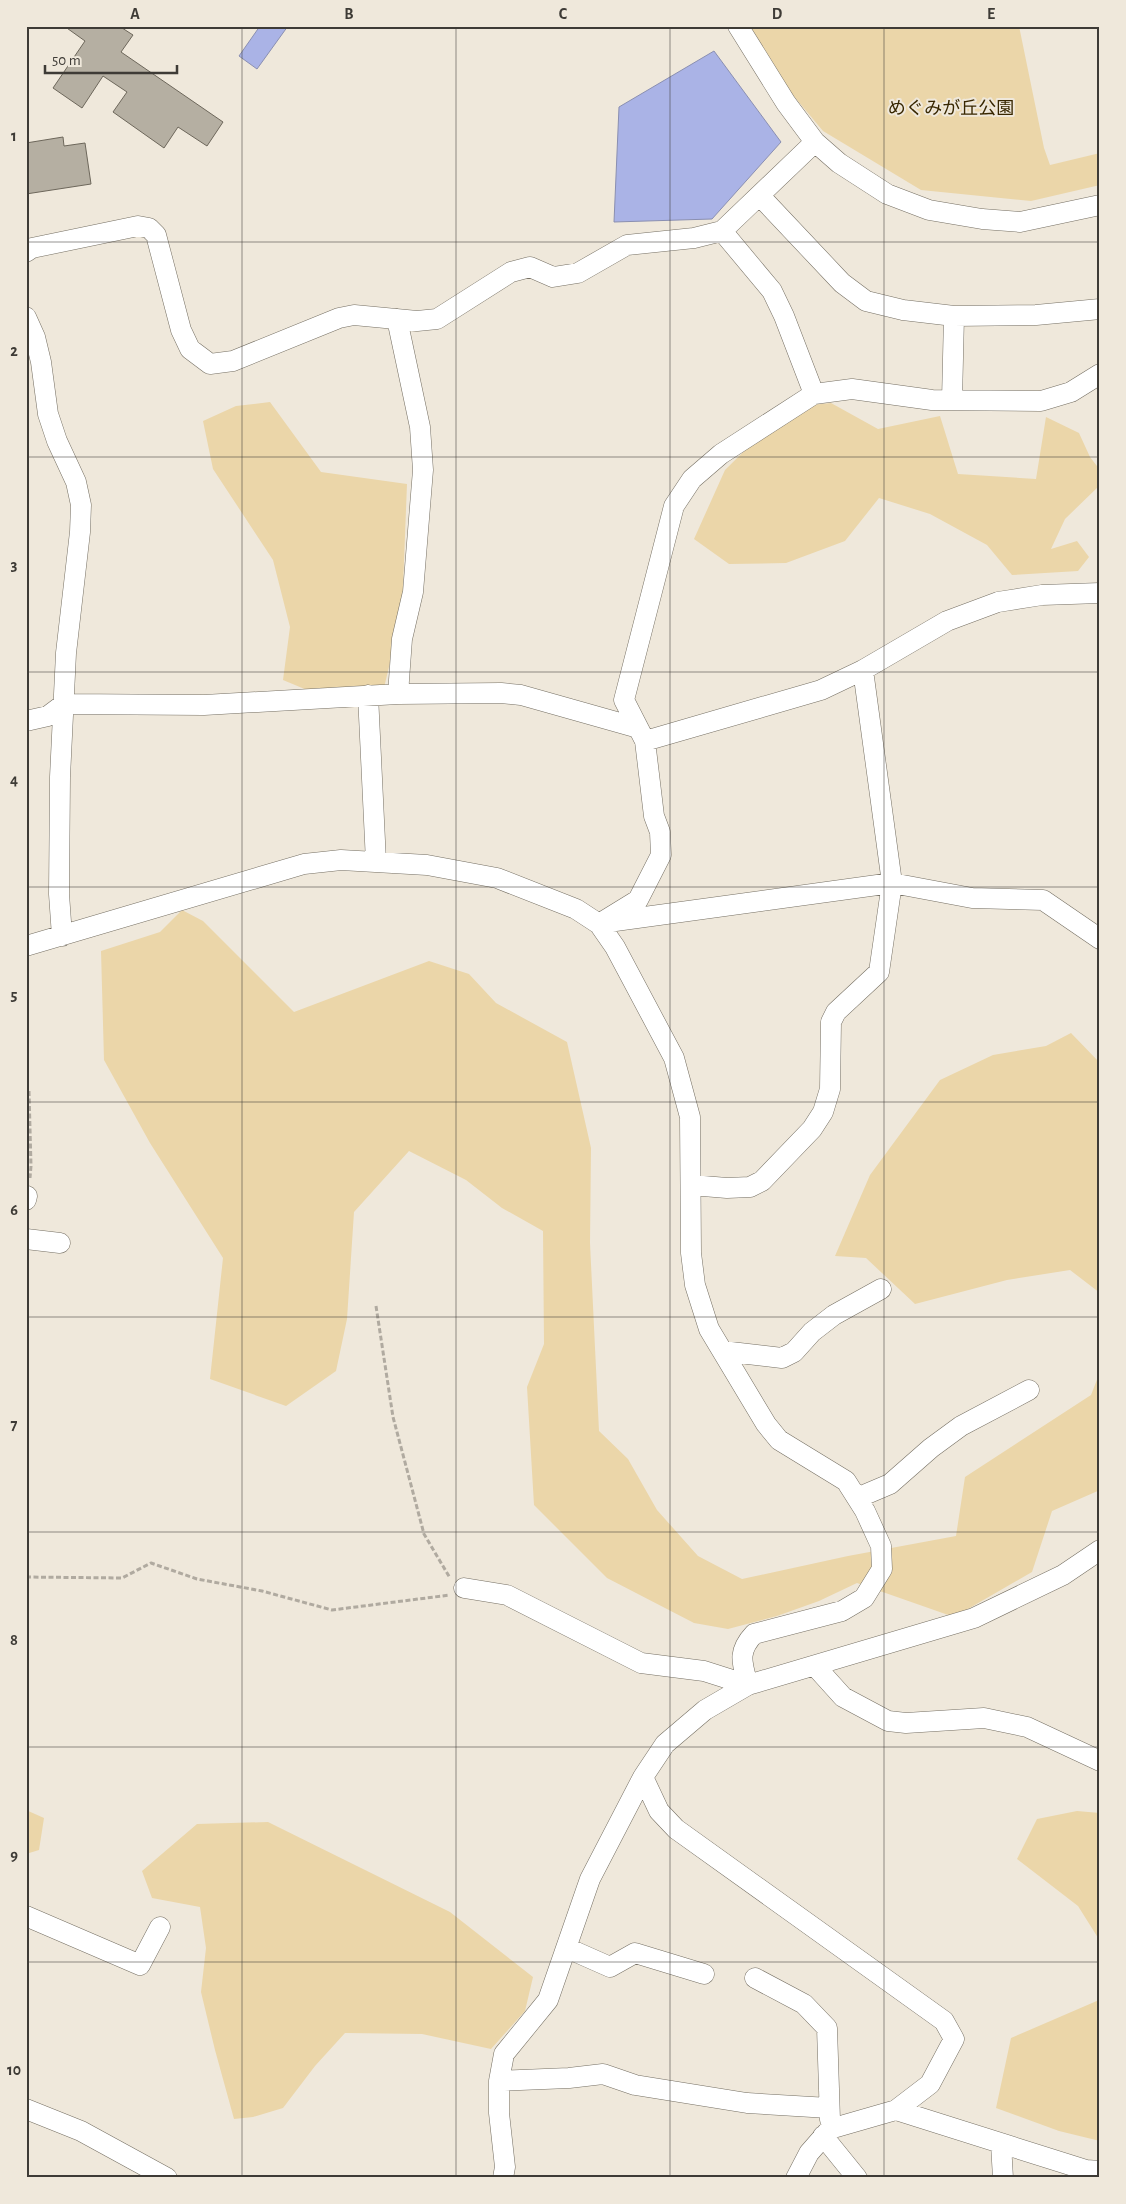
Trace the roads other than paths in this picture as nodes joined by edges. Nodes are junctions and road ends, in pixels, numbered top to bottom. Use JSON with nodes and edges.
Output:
{"nodes":[{"id":1,"x":738,"y":26,"type":"edge"},
{"id":2,"x":815,"y":142,"type":"junction"},
{"id":3,"x":760,"y":196,"type":"junction"},
{"id":4,"x":1100,"y":205,"type":"edge"},
{"id":5,"x":722,"y":231,"type":"junction"},
{"id":6,"x":26,"y":252,"type":"edge"},
{"id":7,"x":1100,"y":309,"type":"edge"},
{"id":8,"x":954,"y":316,"type":"junction"},
{"id":9,"x":26,"y":317,"type":"edge"},
{"id":10,"x":397,"y":319,"type":"junction"},
{"id":11,"x":1100,"y":374,"type":"edge"},
{"id":12,"x":814,"y":394,"type":"junction"},
{"id":13,"x":952,"y":400,"type":"junction"},
{"id":14,"x":1100,"y":593,"type":"edge"},
{"id":15,"x":863,"y":670,"type":"junction"},
{"id":16,"x":398,"y":694,"type":"junction"},
{"id":17,"x":368,"y":695,"type":"junction"},
{"id":18,"x":64,"y":704,"type":"junction"},
{"id":19,"x":26,"y":721,"type":"edge"},
{"id":20,"x":641,"y":735,"type":"junction"},
{"id":21,"x":376,"y":862,"type":"junction"},
{"id":22,"x":892,"y":883,"type":"junction"},
{"id":23,"x":599,"y":924,"type":"junction"},
{"id":24,"x":62,"y":936,"type":"junction"},
{"id":25,"x":1100,"y":940,"type":"edge"},
{"id":26,"x":26,"y":946,"type":"edge"},
{"id":27,"x":691,"y":1185,"type":"junction"},
{"id":28,"x":26,"y":1239,"type":"edge"},
{"id":29,"x":60,"y":1243,"type":"dead end"},
{"id":30,"x":881,"y":1289,"type":"dead end"},
{"id":31,"x":722,"y":1351,"type":"junction"},
{"id":32,"x":1029,"y":1390,"type":"dead end"},
{"id":33,"x":857,"y":1498,"type":"junction"},
{"id":34,"x":1100,"y":1550,"type":"edge"},
{"id":35,"x":464,"y":1588,"type":"road end"},
{"id":36,"x":815,"y":1666,"type":"junction"},
{"id":37,"x":748,"y":1685,"type":"junction"},
{"id":38,"x":1100,"y":1760,"type":"edge"},
{"id":39,"x":643,"y":1776,"type":"junction"},
{"id":40,"x":26,"y":1916,"type":"edge"},
{"id":41,"x":160,"y":1927,"type":"dead end"},
{"id":42,"x":567,"y":1948,"type":"junction"},
{"id":43,"x":704,"y":1974,"type":"dead end"},
{"id":44,"x":755,"y":1978,"type":"dead end"},
{"id":45,"x":500,"y":2081,"type":"junction"},
{"id":46,"x":829,"y":2108,"type":"junction"},
{"id":47,"x":26,"y":2109,"type":"edge"},
{"id":48,"x":896,"y":2110,"type":"junction"},
{"id":49,"x":826,"y":2132,"type":"junction"},
{"id":50,"x":1001,"y":2144,"type":"junction"},
{"id":51,"x":1100,"y":2171,"type":"edge"},
{"id":52,"x":167,"y":2178,"type":"edge"},
{"id":53,"x":504,"y":2178,"type":"edge"},
{"id":54,"x":796,"y":2178,"type":"edge"},
{"id":55,"x":857,"y":2178,"type":"edge"},
{"id":56,"x":1003,"y":2178,"type":"edge"}],
"edges":[{"from":1,"to":2,"type":"street"},
{"from":2,"to":3,"type":"street"},
{"from":2,"to":4,"type":"street"},
{"from":3,"to":5,"type":"street"},
{"from":3,"to":8,"type":"street"},
{"from":5,"to":10,"type":"street"},
{"from":5,"to":12,"type":"street"},
{"from":6,"to":10,"type":"street"},
{"from":7,"to":8,"type":"street"},
{"from":8,"to":13,"type":"street"},
{"from":9,"to":18,"type":"street"},
{"from":10,"to":16,"type":"street"},
{"from":11,"to":13,"type":"street"},
{"from":12,"to":13,"type":"street"},
{"from":12,"to":20,"type":"street"},
{"from":14,"to":15,"type":"street"},
{"from":15,"to":20,"type":"street"},
{"from":15,"to":22,"type":"street"},
{"from":16,"to":17,"type":"street"},
{"from":16,"to":20,"type":"street"},
{"from":17,"to":18,"type":"street"},
{"from":17,"to":21,"type":"street"},
{"from":18,"to":19,"type":"street"},
{"from":18,"to":24,"type":"street"},
{"from":20,"to":23,"type":"street"},
{"from":21,"to":23,"type":"street"},
{"from":21,"to":24,"type":"street"},
{"from":22,"to":23,"type":"street"},
{"from":22,"to":25,"type":"street"},
{"from":22,"to":27,"type":"street"},
{"from":23,"to":27,"type":"street"},
{"from":24,"to":26,"type":"street"},
{"from":27,"to":31,"type":"street"},
{"from":28,"to":29,"type":"street"},
{"from":30,"to":31,"type":"street"},
{"from":31,"to":33,"type":"street"},
{"from":32,"to":33,"type":"street"},
{"from":33,"to":37,"type":"street"},
{"from":34,"to":36,"type":"street"},
{"from":35,"to":37,"type":"street"},
{"from":36,"to":37,"type":"street"},
{"from":36,"to":38,"type":"street"},
{"from":37,"to":39,"type":"street"},
{"from":39,"to":42,"type":"street"},
{"from":39,"to":48,"type":"street"},
{"from":40,"to":41,"type":"street"},
{"from":42,"to":43,"type":"street"},
{"from":42,"to":45,"type":"street"},
{"from":44,"to":46,"type":"street"},
{"from":45,"to":46,"type":"street"},
{"from":45,"to":53,"type":"street"},
{"from":46,"to":49,"type":"street"},
{"from":47,"to":52,"type":"street"},
{"from":48,"to":49,"type":"street"},
{"from":48,"to":50,"type":"street"},
{"from":49,"to":54,"type":"street"},
{"from":49,"to":55,"type":"street"},
{"from":50,"to":51,"type":"street"},
{"from":50,"to":56,"type":"street"}]}
